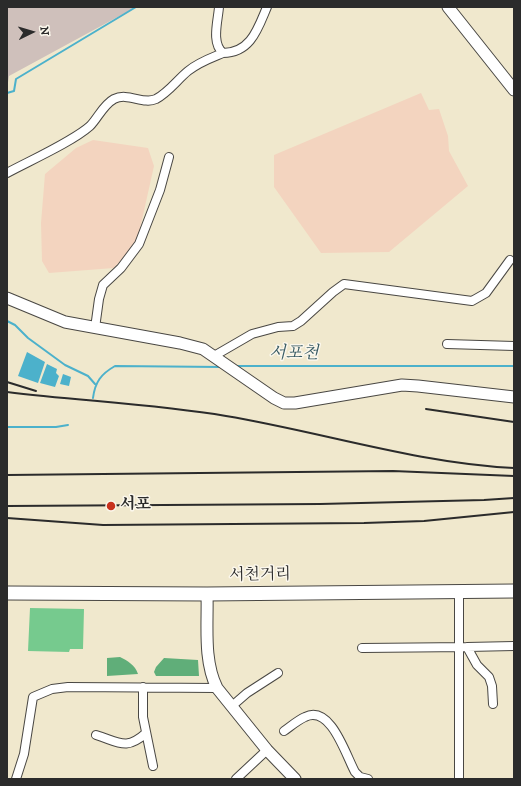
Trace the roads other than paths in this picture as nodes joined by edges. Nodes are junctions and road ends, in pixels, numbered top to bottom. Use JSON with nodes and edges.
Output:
{"nodes":[{"id":1,"x":219,"y":7,"type":"edge"},
{"id":2,"x":267,"y":7,"type":"edge"},
{"id":3,"x":448,"y":7,"type":"edge"},
{"id":4,"x":223,"y":53,"type":"junction"},
{"id":5,"x":514,"y":90,"type":"edge"},
{"id":6,"x":169,"y":157,"type":"dead end"},
{"id":7,"x":7,"y":173,"type":"edge"},
{"id":8,"x":510,"y":260,"type":"dead end"},
{"id":9,"x":7,"y":298,"type":"edge"},
{"id":10,"x":95,"y":328,"type":"junction"},
{"id":11,"x":447,"y":344,"type":"dead end"},
{"id":12,"x":514,"y":346,"type":"edge"},
{"id":13,"x":217,"y":358,"type":"junction"},
{"id":14,"x":514,"y":397,"type":"edge"},
{"id":15,"x":459,"y":591,"type":"junction"},
{"id":16,"x":514,"y":591,"type":"edge"},
{"id":17,"x":7,"y":593,"type":"edge"},
{"id":18,"x":207,"y":594,"type":"junction"},
{"id":19,"x":514,"y":646,"type":"edge"},
{"id":20,"x":464,"y":647,"type":"junction"},
{"id":21,"x":362,"y":648,"type":"dead end"},
{"id":22,"x":278,"y":673,"type":"dead end"},
{"id":23,"x":143,"y":687,"type":"junction"},
{"id":24,"x":217,"y":688,"type":"junction"},
{"id":25,"x":493,"y":704,"type":"dead end"},
{"id":26,"x":232,"y":706,"type":"junction"},
{"id":27,"x":284,"y":731,"type":"dead end"},
{"id":28,"x":146,"y":733,"type":"junction"},
{"id":29,"x":96,"y":735,"type":"dead end"},
{"id":30,"x":267,"y":750,"type":"junction"},
{"id":31,"x":153,"y":766,"type":"dead end"},
{"id":32,"x":16,"y":779,"type":"edge"},
{"id":33,"x":236,"y":779,"type":"edge"},
{"id":34,"x":295,"y":779,"type":"edge"},
{"id":35,"x":368,"y":779,"type":"edge"},
{"id":36,"x":459,"y":779,"type":"edge"}],
"edges":[{"from":1,"to":4,"type":"street"},
{"from":2,"to":4,"type":"street"},
{"from":3,"to":5,"type":"street"},
{"from":4,"to":7,"type":"street"},
{"from":6,"to":10,"type":"street"},
{"from":8,"to":13,"type":"street"},
{"from":9,"to":10,"type":"street"},
{"from":10,"to":13,"type":"street"},
{"from":11,"to":12,"type":"street"},
{"from":13,"to":14,"type":"street"},
{"from":15,"to":16,"type":"main road","name":"서천거리"},
{"from":15,"to":18,"type":"main road","name":"서천거리"},
{"from":15,"to":20,"type":"street"},
{"from":17,"to":18,"type":"main road","name":"서천거리"},
{"from":18,"to":24,"type":"street"},
{"from":19,"to":20,"type":"street"},
{"from":20,"to":21,"type":"street"},
{"from":20,"to":25,"type":"street"},
{"from":20,"to":36,"type":"street"},
{"from":22,"to":26,"type":"street"},
{"from":23,"to":24,"type":"street"},
{"from":23,"to":28,"type":"street"},
{"from":23,"to":32,"type":"street"},
{"from":24,"to":26,"type":"street"},
{"from":26,"to":30,"type":"street"},
{"from":27,"to":35,"type":"street"},
{"from":28,"to":29,"type":"street"},
{"from":28,"to":31,"type":"street"},
{"from":30,"to":33,"type":"street"},
{"from":30,"to":34,"type":"street"}]}
